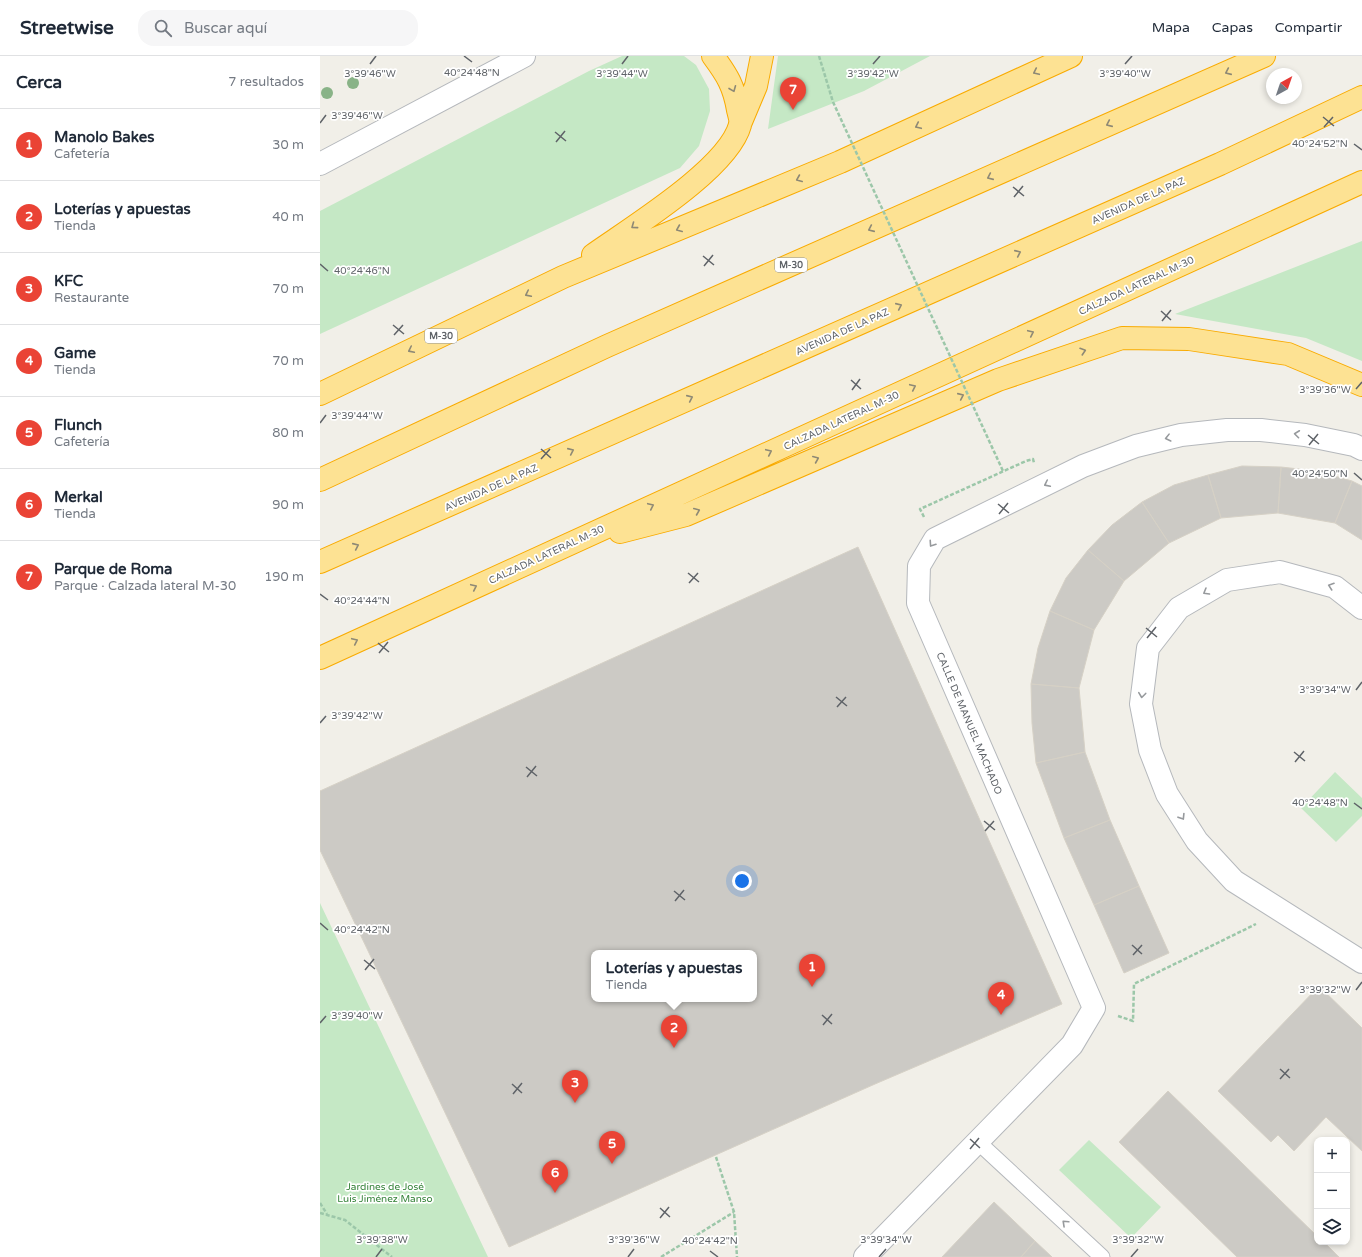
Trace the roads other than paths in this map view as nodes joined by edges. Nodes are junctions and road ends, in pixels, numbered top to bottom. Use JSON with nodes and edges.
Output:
{"nodes":[{"id":1,"x":524,"y":56,"type":"edge"},
{"id":2,"x":713,"y":56,"type":"edge"},
{"id":3,"x":762,"y":56,"type":"edge"},
{"id":4,"x":1071,"y":56,"type":"edge"},
{"id":5,"x":1264,"y":56,"type":"edge"},
{"id":6,"x":1362,"y":97,"type":"edge"},
{"id":7,"x":740,"y":124,"type":"junction"},
{"id":8,"x":320,"y":164,"type":"edge"},
{"id":9,"x":1362,"y":182,"type":"edge"},
{"id":10,"x":563,"y":277,"type":"junction"},
{"id":11,"x":1362,"y":385,"type":"edge"},
{"id":12,"x":320,"y":394,"type":"edge"},
{"id":13,"x":1362,"y":449,"type":"edge"},
{"id":14,"x":320,"y":480,"type":"edge"},
{"id":15,"x":565,"y":546,"type":"junction"},
{"id":16,"x":320,"y":562,"type":"edge"},
{"id":17,"x":1362,"y":608,"type":"edge"},
{"id":18,"x":320,"y":658,"type":"edge"},
{"id":19,"x":1362,"y":962,"type":"edge"},
{"id":20,"x":978,"y":1142,"type":"junction"},
{"id":21,"x":865,"y":1257,"type":"edge"},
{"id":22,"x":1102,"y":1257,"type":"edge"}],
"edges":[{"from":1,"to":8,"type":"street"},
{"from":2,"to":7,"type":"highway","one_way":true},
{"from":3,"to":7,"type":"highway"},
{"from":4,"to":10,"type":"highway","number":"M-30","one_way":true},
{"from":5,"to":14,"type":"highway","number":"M-30","one_way":true},
{"from":16,"to":6,"type":"highway","name":"AVENIDA DE LA PAZ","one_way":true},
{"from":7,"to":10,"type":"highway","one_way":true},
{"from":15,"to":9,"type":"highway","name":"CALZADA LATERAL M-30","one_way":true},
{"from":10,"to":12,"type":"highway","number":"M-30","one_way":true},
{"from":15,"to":11,"type":"highway","one_way":true},
{"from":13,"to":20,"type":"street","name":"CALLE DE MANUEL MACHADO","one_way":true},
{"from":18,"to":15,"type":"highway","name":"CALZADA LATERAL M-30","one_way":true},
{"from":17,"to":19,"type":"street","one_way":true},
{"from":20,"to":21,"type":"street"},
{"from":22,"to":20,"type":"lane","one_way":true}]}
